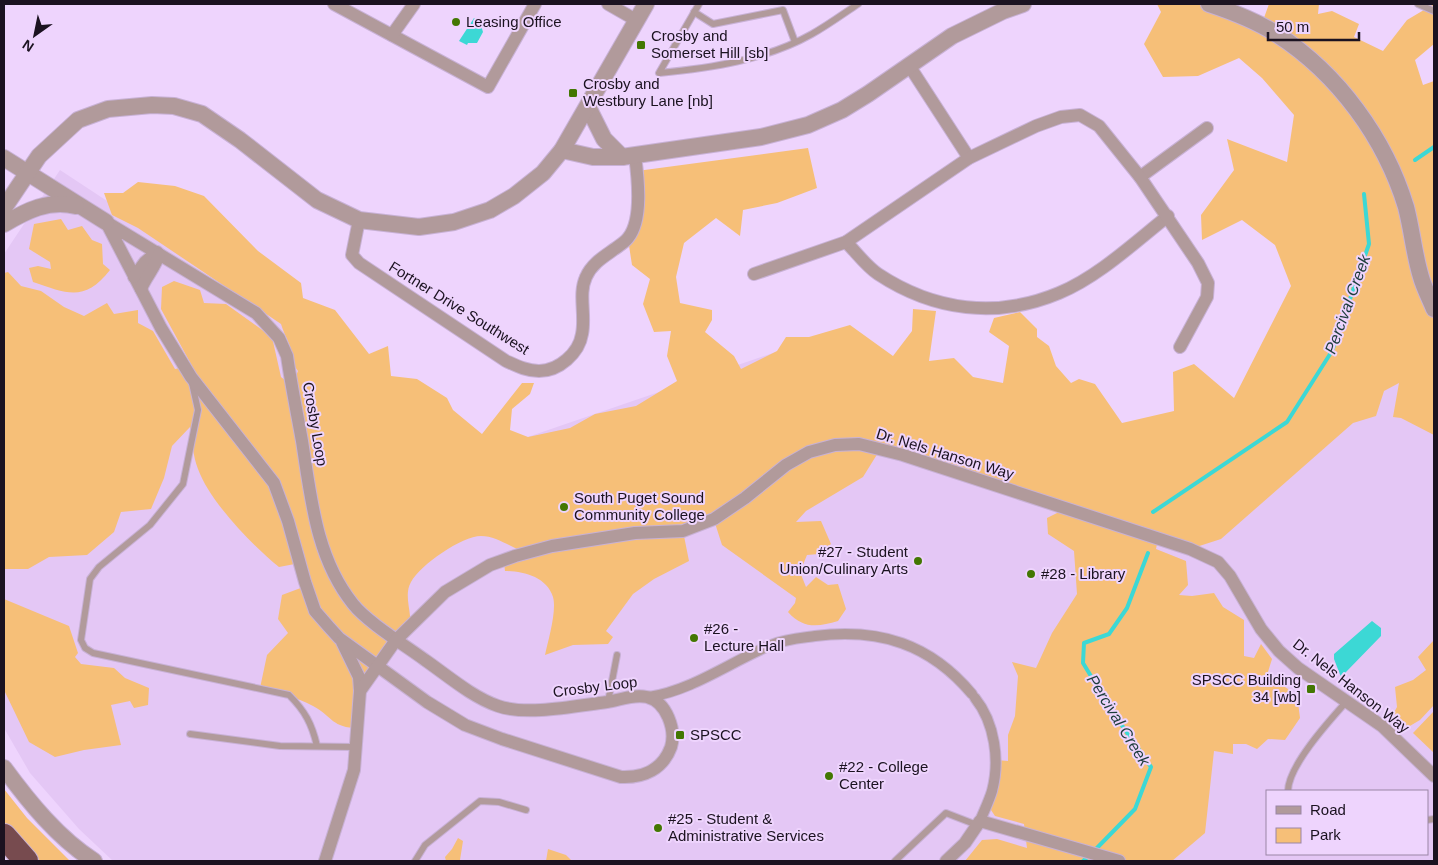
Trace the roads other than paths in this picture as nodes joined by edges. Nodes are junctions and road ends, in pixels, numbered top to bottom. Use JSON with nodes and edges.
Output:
{"nodes":[{"id":1,"x":334,"y":4,"type":"edge"},
{"id":2,"x":414,"y":4,"type":"edge"},
{"id":3,"x":535,"y":4,"type":"edge"},
{"id":4,"x":608,"y":4,"type":"edge"},
{"id":5,"x":645,"y":4,"type":"edge"},
{"id":6,"x":699,"y":4,"type":"edge"},
{"id":7,"x":858,"y":4,"type":"edge"},
{"id":8,"x":1023,"y":4,"type":"edge"},
{"id":9,"x":1209,"y":4,"type":"edge"},
{"id":10,"x":1418,"y":4,"type":"edge"},
{"id":11,"x":1434,"y":11,"type":"edge"},
{"id":12,"x":694,"y":12,"type":"junction"},
{"id":13,"x":636,"y":20,"type":"junction"},
{"id":14,"x":392,"y":35,"type":"junction"},
{"id":15,"x":795,"y":42,"type":"junction"},
{"id":16,"x":910,"y":67,"type":"junction"},
{"id":17,"x":588,"y":107,"type":"junction"},
{"id":18,"x":1207,"y":128,"type":"dead end"},
{"id":19,"x":562,"y":150,"type":"junction"},
{"id":20,"x":629,"y":156,"type":"junction"},
{"id":21,"x":4,"y":158,"type":"edge"},
{"id":22,"x":969,"y":158,"type":"junction"},
{"id":23,"x":27,"y":173,"type":"junction"},
{"id":24,"x":1140,"y":177,"type":"junction"},
{"id":25,"x":4,"y":208,"type":"edge"},
{"id":26,"x":86,"y":208,"type":"junction"},
{"id":27,"x":1168,"y":216,"type":"junction"},
{"id":28,"x":359,"y":220,"type":"junction"},
{"id":29,"x":106,"y":222,"type":"junction"},
{"id":30,"x":4,"y":224,"type":"edge"},
{"id":31,"x":846,"y":242,"type":"junction"},
{"id":32,"x":158,"y":253,"type":"junction"},
{"id":33,"x":754,"y":274,"type":"dead end"},
{"id":34,"x":134,"y":277,"type":"junction"},
{"id":35,"x":140,"y":289,"type":"junction"},
{"id":36,"x":1434,"y":309,"type":"edge"},
{"id":37,"x":1180,"y":347,"type":"dead end"},
{"id":38,"x":191,"y":377,"type":"junction"},
{"id":39,"x":340,"y":638,"type":"junction"},
{"id":40,"x":396,"y":640,"type":"junction"},
{"id":41,"x":617,"y":655,"type":"dead end"},
{"id":42,"x":377,"y":666,"type":"junction"},
{"id":43,"x":360,"y":691,"type":"junction"},
{"id":44,"x":649,"y":698,"type":"junction"},
{"id":45,"x":1348,"y":700,"type":"junction"},
{"id":46,"x":608,"y":702,"type":"junction"},
{"id":47,"x":190,"y":734,"type":"dead end"},
{"id":48,"x":317,"y":746,"type":"junction"},
{"id":49,"x":358,"y":747,"type":"junction"},
{"id":50,"x":4,"y":768,"type":"edge"},
{"id":51,"x":1434,"y":776,"type":"edge"},
{"id":52,"x":1288,"y":790,"type":"edge"},
{"id":53,"x":526,"y":810,"type":"dead end"},
{"id":54,"x":979,"y":823,"type":"junction"},
{"id":55,"x":4,"y":836,"type":"edge"},
{"id":56,"x":1113,"y":859,"type":"edge"},
{"id":57,"x":26,"y":861,"type":"edge"},
{"id":58,"x":94,"y":861,"type":"edge"},
{"id":59,"x":325,"y":861,"type":"edge"},
{"id":60,"x":415,"y":861,"type":"edge"},
{"id":61,"x":895,"y":861,"type":"edge"},
{"id":62,"x":946,"y":861,"type":"edge"}],
"edges":[{"from":1,"to":14,"type":"street"},
{"from":2,"to":14,"type":"street"},
{"from":3,"to":14,"type":"street"},
{"from":4,"to":13,"type":"street"},
{"from":5,"to":13,"type":"street"},
{"from":6,"to":12,"type":"lane"},
{"from":7,"to":15,"type":"lane"},
{"from":8,"to":16,"type":"street"},
{"from":9,"to":36,"type":"street"},
{"from":10,"to":11,"type":"lane"},
{"from":12,"to":15,"type":"lane"},
{"from":12,"to":15,"type":"lane"},
{"from":13,"to":17,"type":"street"},
{"from":16,"to":20,"type":"street"},
{"from":16,"to":22,"type":"street"},
{"from":17,"to":19,"type":"street"},
{"from":17,"to":20,"type":"street"},
{"from":18,"to":24,"type":"street"},
{"from":19,"to":20,"type":"street"},
{"from":19,"to":28,"type":"street"},
{"from":20,"to":28,"type":"street","name":"Fortner Drive Southwest"},
{"from":21,"to":23,"type":"street"},
{"from":22,"to":24,"type":"street"},
{"from":22,"to":31,"type":"street"},
{"from":23,"to":25,"type":"street"},
{"from":23,"to":26,"type":"street"},
{"from":23,"to":28,"type":"street"},
{"from":24,"to":27,"type":"street"},
{"from":26,"to":29,"type":"street"},
{"from":26,"to":30,"type":"street"},
{"from":27,"to":31,"type":"street"},
{"from":27,"to":37,"type":"street"},
{"from":29,"to":32,"type":"street","name":"Crosby Loop"},
{"from":29,"to":34,"type":"street","name":"Crosby Loop"},
{"from":31,"to":33,"type":"street"},
{"from":32,"to":34,"type":"street"},
{"from":32,"to":35,"type":"street"},
{"from":32,"to":40,"type":"street","name":"Crosby Loop"},
{"from":34,"to":35,"type":"street","name":"Crosby Loop"},
{"from":35,"to":38,"type":"street","name":"Crosby Loop"},
{"from":38,"to":39,"type":"street","name":"Crosby Loop"},
{"from":38,"to":48,"type":"lane"},
{"from":39,"to":42,"type":"street","name":"Crosby Loop"},
{"from":39,"to":43,"type":"street"},
{"from":40,"to":42,"type":"street","name":"Dr. Nels Hanson Way"},
{"from":40,"to":45,"type":"street","name":"Dr. Nels Hanson Way"},
{"from":40,"to":46,"type":"street","name":"Crosby Loop"},
{"from":41,"to":46,"type":"lane"},
{"from":42,"to":43,"type":"street","name":"Dr. Nels Hanson Way"},
{"from":42,"to":44,"type":"street","name":"Crosby Loop"},
{"from":43,"to":49,"type":"street"},
{"from":44,"to":46,"type":"street","name":"Crosby Loop"},
{"from":44,"to":54,"type":"street"},
{"from":45,"to":51,"type":"street","name":"Dr. Nels Hanson Way"},
{"from":45,"to":52,"type":"lane"},
{"from":47,"to":48,"type":"lane"},
{"from":48,"to":49,"type":"lane"},
{"from":49,"to":59,"type":"street"},
{"from":50,"to":58,"type":"street"},
{"from":53,"to":60,"type":"lane"},
{"from":54,"to":56,"type":"street"},
{"from":54,"to":61,"type":"lane"},
{"from":54,"to":62,"type":"street"},
{"from":55,"to":57,"type":"highway"}]}
